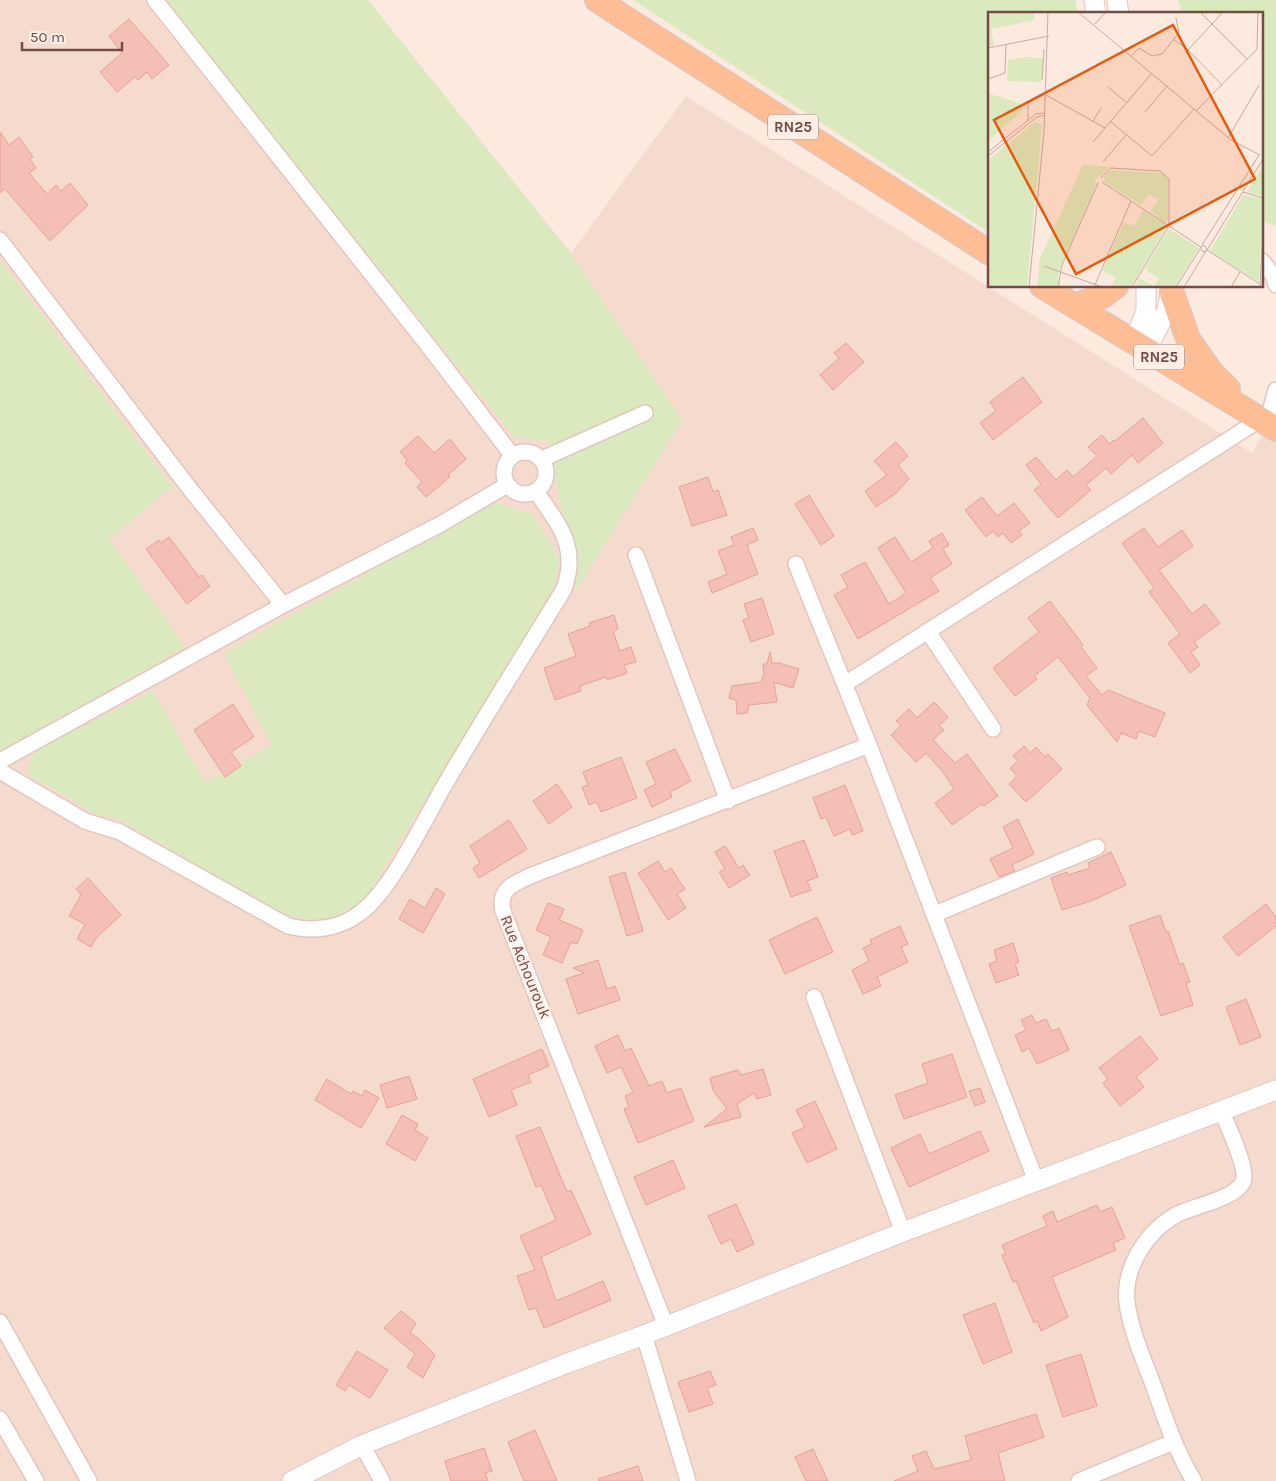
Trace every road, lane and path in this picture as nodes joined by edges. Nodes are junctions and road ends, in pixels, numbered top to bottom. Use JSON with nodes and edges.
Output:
{"nodes":[{"id":1,"x":155,"y":0,"type":"edge"},
{"id":2,"x":597,"y":0,"type":"edge"},
{"id":3,"x":0,"y":240,"type":"edge"},
{"id":4,"x":988,"y":253,"type":"edge"},
{"id":5,"x":1264,"y":264,"type":"edge"},
{"id":6,"x":1276,"y":285,"type":"edge"},
{"id":7,"x":1045,"y":288,"type":"edge"},
{"id":8,"x":1113,"y":288,"type":"edge"},
{"id":9,"x":1146,"y":288,"type":"edge"},
{"id":10,"x":1172,"y":290,"type":"edge"},
{"id":11,"x":1075,"y":306,"type":"junction"},
{"id":12,"x":1140,"y":345,"type":"junction"},
{"id":13,"x":1276,"y":390,"type":"edge"},
{"id":14,"x":645,"y":413,"type":"dead end"},
{"id":15,"x":1264,"y":421,"type":"edge"},
{"id":16,"x":512,"y":455,"type":"junction"},
{"id":17,"x":542,"y":459,"type":"junction"},
{"id":18,"x":507,"y":484,"type":"junction"},
{"id":19,"x":536,"y":491,"type":"junction"},
{"id":20,"x":636,"y":556,"type":"dead end"},
{"id":21,"x":796,"y":564,"type":"dead end"},
{"id":22,"x":283,"y":605,"type":"junction"},
{"id":23,"x":929,"y":633,"type":"junction"},
{"id":24,"x":845,"y":684,"type":"junction"},
{"id":25,"x":992,"y":728,"type":"dead end"},
{"id":26,"x":869,"y":745,"type":"junction"},
{"id":27,"x":0,"y":761,"type":"edge"},
{"id":28,"x":0,"y":771,"type":"edge"},
{"id":29,"x":728,"y":801,"type":"junction"},
{"id":30,"x":1097,"y":847,"type":"dead end"},
{"id":31,"x":935,"y":914,"type":"junction"},
{"id":32,"x":814,"y":997,"type":"dead end"},
{"id":33,"x":1276,"y":1090,"type":"edge"},
{"id":34,"x":1222,"y":1111,"type":"junction"},
{"id":35,"x":1036,"y":1181,"type":"junction"},
{"id":36,"x":903,"y":1232,"type":"junction"},
{"id":37,"x":0,"y":1322,"type":"edge"},
{"id":38,"x":666,"y":1326,"type":"junction"},
{"id":39,"x":644,"y":1335,"type":"junction"},
{"id":40,"x":0,"y":1419,"type":"edge"},
{"id":41,"x":1174,"y":1442,"type":"junction"},
{"id":42,"x":362,"y":1445,"type":"junction"},
{"id":43,"x":36,"y":1481,"type":"edge"},
{"id":44,"x":89,"y":1481,"type":"edge"},
{"id":45,"x":292,"y":1481,"type":"edge"},
{"id":46,"x":382,"y":1481,"type":"edge"},
{"id":47,"x":688,"y":1481,"type":"edge"},
{"id":48,"x":1080,"y":1481,"type":"edge"},
{"id":49,"x":1194,"y":1481,"type":"edge"}],
"edges":[{"from":1,"to":16,"type":"street"},
{"from":2,"to":4,"type":"main road","number":"RN25"},
{"from":3,"to":22,"type":"street"},
{"from":5,"to":6,"type":"street"},
{"from":7,"to":11,"type":"main road","number":"RN25"},
{"from":8,"to":11,"type":"main road"},
{"from":9,"to":12,"type":"street"},
{"from":10,"to":12,"type":"street"},
{"from":10,"to":15,"type":"main road"},
{"from":11,"to":12,"type":"main road","number":"RN25"},
{"from":12,"to":15,"type":"main road","number":"RN25"},
{"from":13,"to":15,"type":"street"},
{"from":14,"to":17,"type":"street"},
{"from":15,"to":23,"type":"street"},
{"from":16,"to":17,"type":"street"},
{"from":16,"to":18,"type":"street"},
{"from":17,"to":19,"type":"street"},
{"from":18,"to":19,"type":"street"},
{"from":18,"to":22,"type":"street"},
{"from":19,"to":28,"type":"street"},
{"from":20,"to":29,"type":"street"},
{"from":21,"to":24,"type":"street"},
{"from":22,"to":27,"type":"street"},
{"from":23,"to":24,"type":"street"},
{"from":23,"to":25,"type":"street"},
{"from":24,"to":26,"type":"street"},
{"from":26,"to":29,"type":"street","name":"Rue Achourouk"},
{"from":26,"to":31,"type":"street"},
{"from":29,"to":38,"type":"street","name":"Rue Achourouk"},
{"from":30,"to":31,"type":"street"},
{"from":31,"to":35,"type":"street"},
{"from":32,"to":36,"type":"street"},
{"from":33,"to":34,"type":"street"},
{"from":34,"to":35,"type":"street"},
{"from":34,"to":41,"type":"street"},
{"from":35,"to":36,"type":"street"},
{"from":36,"to":38,"type":"street"},
{"from":37,"to":44,"type":"street"},
{"from":38,"to":39,"type":"street"},
{"from":39,"to":42,"type":"street"},
{"from":39,"to":47,"type":"street"},
{"from":40,"to":43,"type":"street"},
{"from":41,"to":48,"type":"street"},
{"from":41,"to":49,"type":"street"},
{"from":42,"to":45,"type":"street"},
{"from":42,"to":46,"type":"street"}]}
